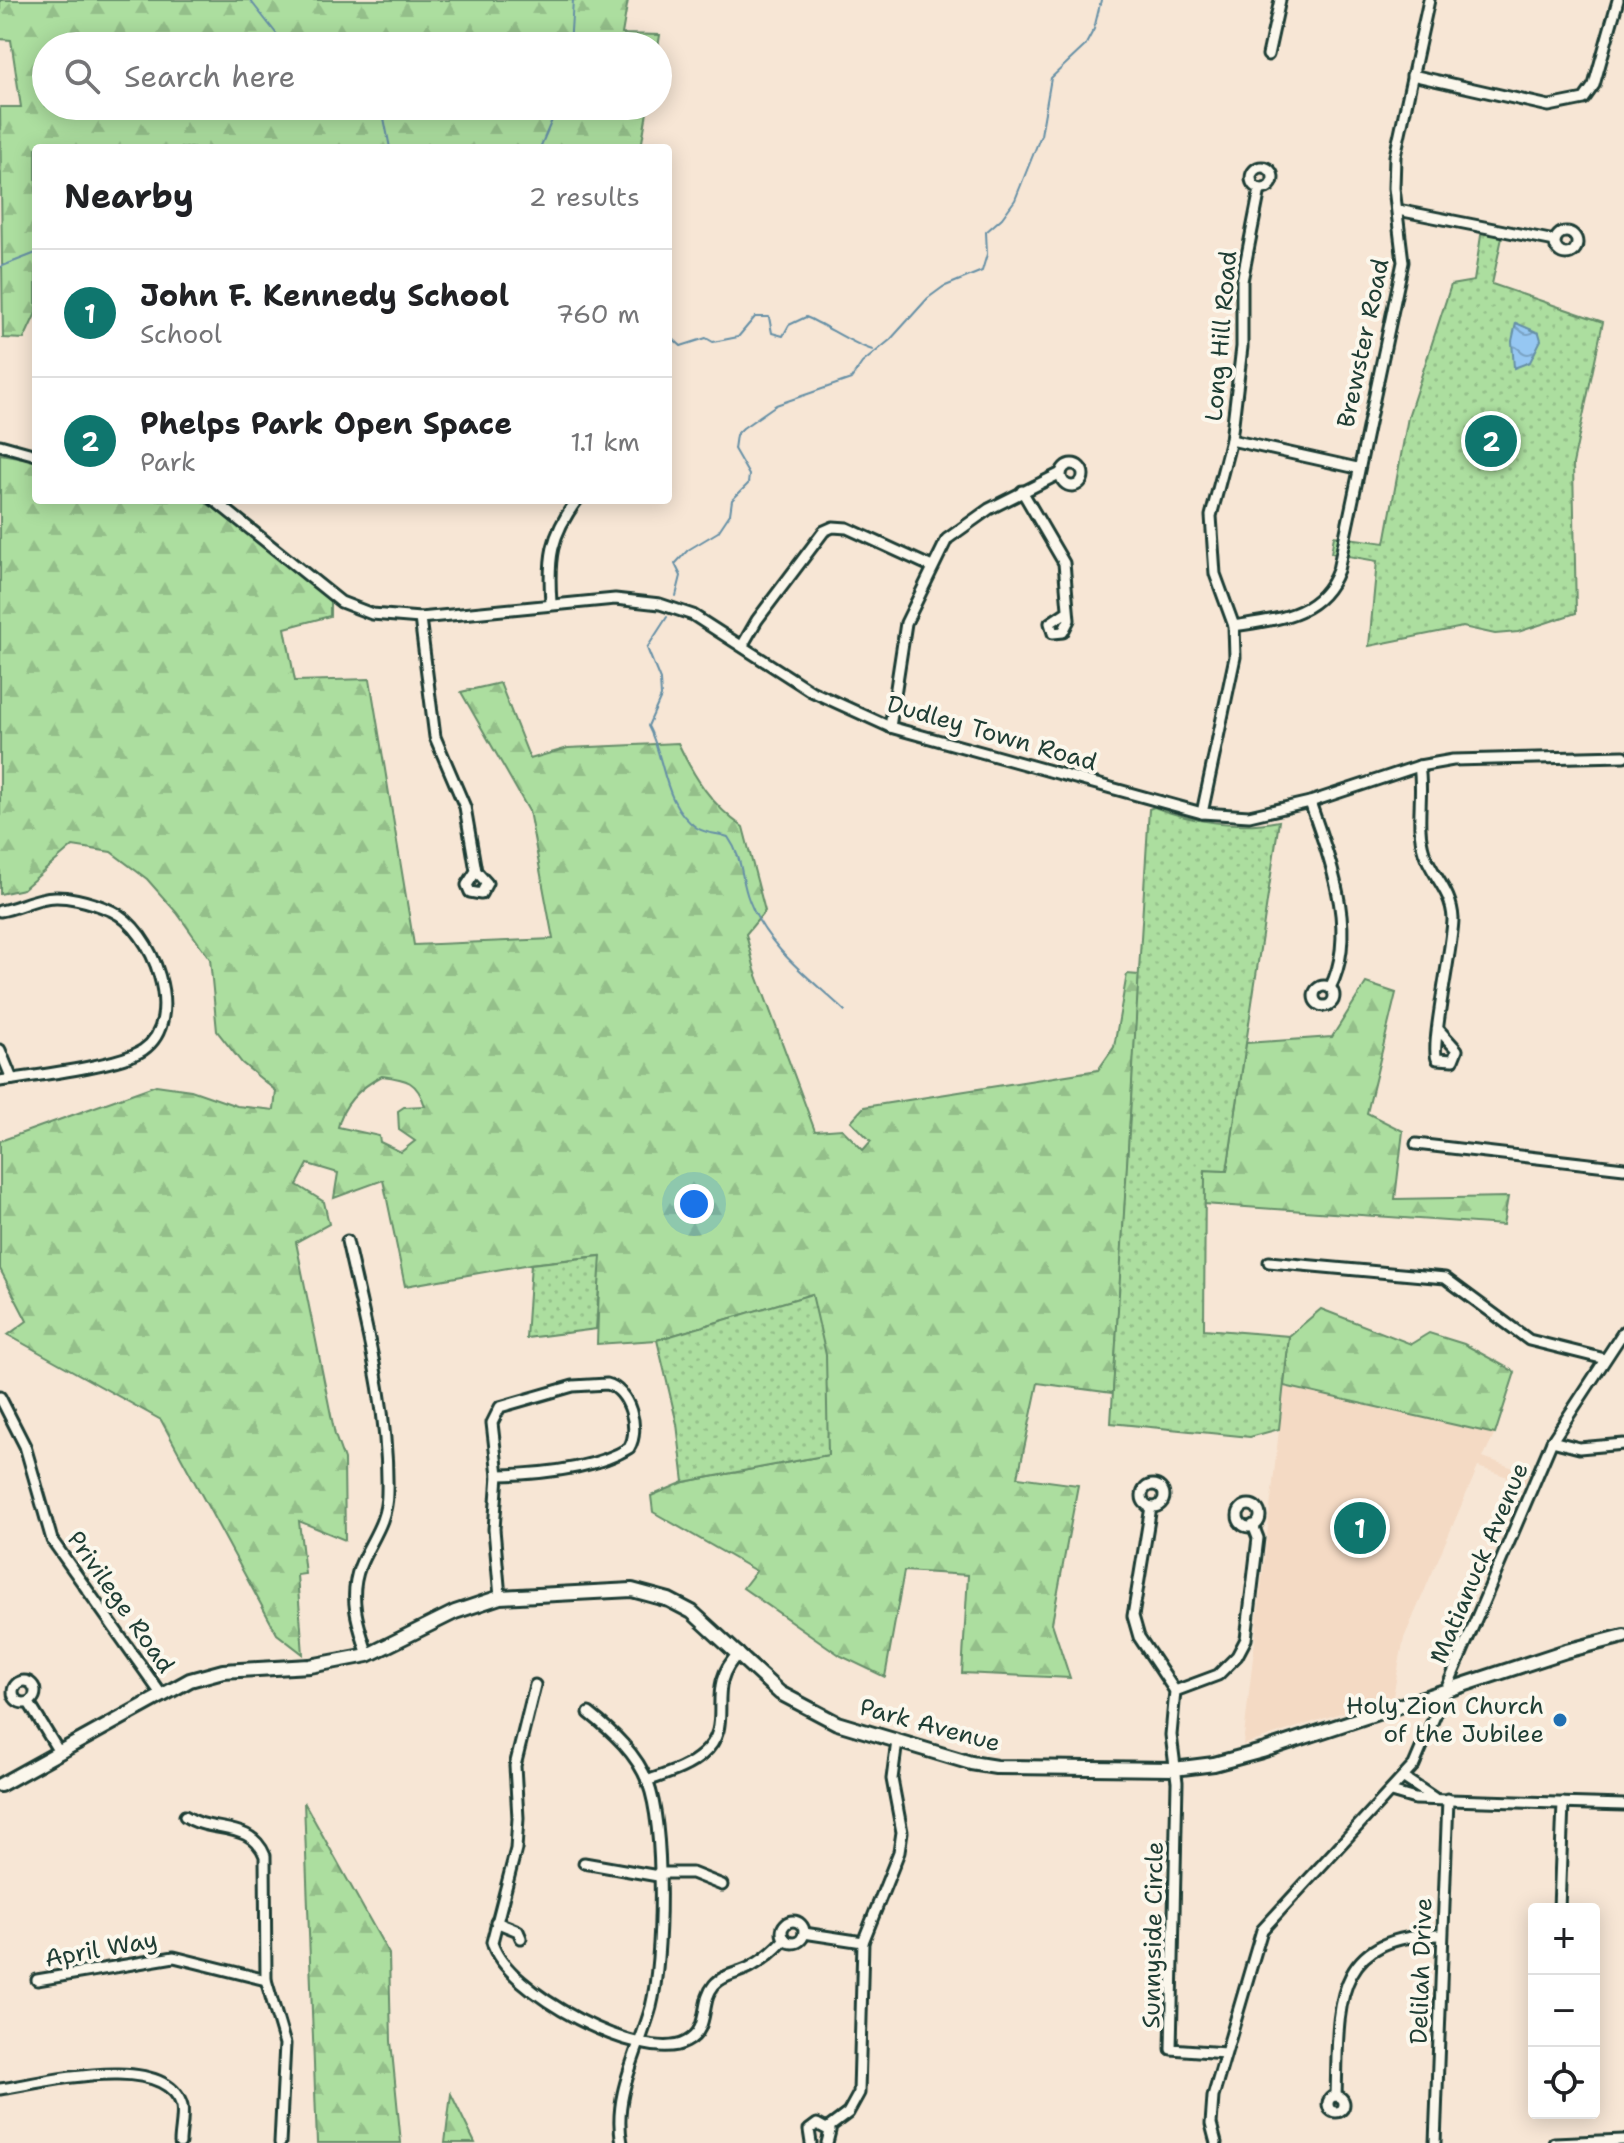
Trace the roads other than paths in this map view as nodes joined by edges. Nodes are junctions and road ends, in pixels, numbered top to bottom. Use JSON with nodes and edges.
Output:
{"nodes":[{"id":1,"x":1280,"y":0,"type":"edge"},
{"id":2,"x":1429,"y":0,"type":"edge"},
{"id":3,"x":1618,"y":0,"type":"edge"},
{"id":4,"x":1268,"y":55,"type":"dead end"},
{"id":5,"x":1412,"y":75,"type":"junction"},
{"id":6,"x":1260,"y":189,"type":"dead end"},
{"id":7,"x":1398,"y":210,"type":"junction"},
{"id":8,"x":1555,"y":241,"type":"dead end"},
{"id":9,"x":1231,"y":440,"type":"junction"},
{"id":10,"x":0,"y":445,"type":"edge"},
{"id":11,"x":32,"y":454,"type":"edge"},
{"id":12,"x":1357,"y":468,"type":"junction"},
{"id":13,"x":1061,"y":473,"type":"dead end"},
{"id":14,"x":1022,"y":491,"type":"junction"},
{"id":15,"x":219,"y":504,"type":"edge"},
{"id":16,"x":574,"y":504,"type":"edge"},
{"id":17,"x":930,"y":566,"type":"junction"},
{"id":18,"x":551,"y":603,"type":"junction"},
{"id":19,"x":1068,"y":611,"type":"dead end"},
{"id":20,"x":420,"y":618,"type":"junction"},
{"id":21,"x":1234,"y":626,"type":"junction"},
{"id":22,"x":742,"y":646,"type":"junction"},
{"id":23,"x":890,"y":727,"type":"junction"},
{"id":24,"x":1624,"y":756,"type":"edge"},
{"id":25,"x":1419,"y":766,"type":"junction"},
{"id":26,"x":1310,"y":802,"type":"junction"},
{"id":27,"x":1202,"y":813,"type":"junction"},
{"id":28,"x":476,"y":871,"type":"dead end"},
{"id":29,"x":0,"y":911,"type":"edge"},
{"id":30,"x":1330,"y":988,"type":"dead end"},
{"id":31,"x":1439,"y":1030,"type":"dead end"},
{"id":32,"x":0,"y":1050,"type":"edge"},
{"id":33,"x":12,"y":1079,"type":"junction"},
{"id":34,"x":0,"y":1081,"type":"edge"},
{"id":35,"x":1416,"y":1144,"type":"dead end"},
{"id":36,"x":1624,"y":1168,"type":"edge"},
{"id":37,"x":347,"y":1241,"type":"dead end"},
{"id":38,"x":1269,"y":1262,"type":"dead end"},
{"id":39,"x":1624,"y":1331,"type":"edge"},
{"id":40,"x":1605,"y":1359,"type":"junction"},
{"id":41,"x":0,"y":1397,"type":"edge"},
{"id":42,"x":1552,"y":1441,"type":"junction"},
{"id":43,"x":1624,"y":1444,"type":"edge"},
{"id":44,"x":498,"y":1475,"type":"junction"},
{"id":45,"x":1151,"y":1507,"type":"dead end"},
{"id":46,"x":1253,"y":1525,"type":"dead end"},
{"id":47,"x":500,"y":1597,"type":"junction"},
{"id":48,"x":1624,"y":1636,"type":"edge"},
{"id":49,"x":739,"y":1653,"type":"junction"},
{"id":50,"x":368,"y":1655,"type":"junction"},
{"id":51,"x":535,"y":1685,"type":"dead end"},
{"id":52,"x":1175,"y":1691,"type":"junction"},
{"id":53,"x":1446,"y":1691,"type":"junction"},
{"id":54,"x":161,"y":1694,"type":"junction"},
{"id":55,"x":29,"y":1703,"type":"dead end"},
{"id":56,"x":589,"y":1713,"type":"dead end"},
{"id":57,"x":897,"y":1741,"type":"junction"},
{"id":58,"x":59,"y":1752,"type":"junction"},
{"id":59,"x":1174,"y":1769,"type":"junction"},
{"id":60,"x":1404,"y":1778,"type":"junction"},
{"id":61,"x":647,"y":1781,"type":"junction"},
{"id":62,"x":0,"y":1785,"type":"edge"},
{"id":63,"x":1391,"y":1792,"type":"junction"},
{"id":64,"x":1434,"y":1798,"type":"junction"},
{"id":65,"x":1448,"y":1799,"type":"junction"},
{"id":66,"x":1563,"y":1803,"type":"junction"},
{"id":67,"x":1624,"y":1805,"type":"edge"},
{"id":68,"x":185,"y":1816,"type":"dead end"},
{"id":69,"x":584,"y":1863,"type":"dead end"},
{"id":70,"x":658,"y":1875,"type":"junction"},
{"id":71,"x":722,"y":1885,"type":"dead end"},
{"id":72,"x":1559,"y":1903,"type":"edge"},
{"id":73,"x":496,"y":1922,"type":"junction"},
{"id":74,"x":804,"y":1933,"type":"junction"},
{"id":75,"x":1442,"y":1935,"type":"junction"},
{"id":76,"x":521,"y":1938,"type":"dead end"},
{"id":77,"x":785,"y":1939,"type":"junction"},
{"id":78,"x":863,"y":1942,"type":"junction"},
{"id":79,"x":37,"y":1980,"type":"dead end"},
{"id":80,"x":266,"y":1980,"type":"junction"},
{"id":81,"x":640,"y":2041,"type":"junction"},
{"id":82,"x":1225,"y":2053,"type":"junction"},
{"id":83,"x":0,"y":2089,"type":"edge"},
{"id":84,"x":1336,"y":2096,"type":"dead end"},
{"id":85,"x":828,"y":2128,"type":"junction"},
{"id":86,"x":1624,"y":2140,"type":"edge"},
{"id":87,"x":180,"y":2143,"type":"edge"},
{"id":88,"x":280,"y":2143,"type":"edge"},
{"id":89,"x":622,"y":2143,"type":"edge"},
{"id":90,"x":811,"y":2143,"type":"edge"},
{"id":91,"x":827,"y":2143,"type":"edge"},
{"id":92,"x":1216,"y":2143,"type":"edge"},
{"id":93,"x":1435,"y":2143,"type":"edge"},
{"id":94,"x":1554,"y":2143,"type":"edge"}],
"edges":[{"from":1,"to":4,"type":"street"},
{"from":2,"to":5,"type":"street","name":"Brewster Road"},
{"from":3,"to":5,"type":"street"},
{"from":5,"to":7,"type":"street","name":"Brewster Road"},
{"from":6,"to":9,"type":"street","name":"Long Hill Road"},
{"from":7,"to":8,"type":"street"},
{"from":7,"to":12,"type":"street","name":"Brewster Road"},
{"from":9,"to":12,"type":"street"},
{"from":9,"to":21,"type":"street","name":"Long Hill Road"},
{"from":10,"to":11,"type":"street"},
{"from":12,"to":21,"type":"street","name":"Brewster Road"},
{"from":13,"to":14,"type":"street"},
{"from":14,"to":17,"type":"street"},
{"from":14,"to":19,"type":"street"},
{"from":15,"to":20,"type":"street","name":"Dudley Town Road"},
{"from":16,"to":18,"type":"street"},
{"from":17,"to":22,"type":"street"},
{"from":17,"to":23,"type":"street"},
{"from":18,"to":20,"type":"street","name":"Dudley Town Road"},
{"from":18,"to":22,"type":"street","name":"Dudley Town Road"},
{"from":20,"to":28,"type":"street"},
{"from":21,"to":27,"type":"street","name":"Long Hill Road"},
{"from":22,"to":23,"type":"street","name":"Dudley Town Road"},
{"from":23,"to":27,"type":"street","name":"Dudley Town Road"},
{"from":24,"to":25,"type":"street","name":"Dudley Town Road"},
{"from":25,"to":26,"type":"street","name":"Dudley Town Road"},
{"from":25,"to":31,"type":"street"},
{"from":26,"to":27,"type":"street","name":"Dudley Town Road"},
{"from":26,"to":30,"type":"street"},
{"from":29,"to":33,"type":"street"},
{"from":32,"to":33,"type":"street"},
{"from":33,"to":34,"type":"street"},
{"from":35,"to":36,"type":"street"},
{"from":37,"to":50,"type":"street"},
{"from":38,"to":40,"type":"street"},
{"from":39,"to":40,"type":"street","name":"Matianuck Avenue"},
{"from":40,"to":42,"type":"street","name":"Matianuck Avenue"},
{"from":41,"to":54,"type":"street","name":"Privilege Road"},
{"from":42,"to":43,"type":"street"},
{"from":42,"to":53,"type":"street","name":"Matianuck Avenue"},
{"from":44,"to":44,"type":"street"},
{"from":44,"to":47,"type":"street"},
{"from":45,"to":52,"type":"street"},
{"from":46,"to":52,"type":"street"},
{"from":47,"to":49,"type":"main road","name":"Park Avenue"},
{"from":47,"to":50,"type":"main road","name":"Park Avenue"},
{"from":48,"to":53,"type":"main road","name":"Park Avenue"},
{"from":49,"to":57,"type":"main road","name":"Park Avenue"},
{"from":49,"to":61,"type":"street"},
{"from":50,"to":54,"type":"main road","name":"Park Avenue"},
{"from":51,"to":73,"type":"street"},
{"from":52,"to":59,"type":"street"},
{"from":53,"to":59,"type":"main road","name":"Park Avenue"},
{"from":53,"to":60,"type":"street","name":"Matianuck Avenue"},
{"from":54,"to":58,"type":"main road","name":"Park Avenue"},
{"from":55,"to":58,"type":"street"},
{"from":56,"to":61,"type":"street"},
{"from":57,"to":59,"type":"main road","name":"Park Avenue"},
{"from":57,"to":78,"type":"street"},
{"from":58,"to":62,"type":"main road","name":"Park Avenue"},
{"from":59,"to":82,"type":"street","name":"Sunnyside Circle"},
{"from":60,"to":63,"type":"street","name":"Matianuck Avenue"},
{"from":60,"to":64,"type":"street"},
{"from":61,"to":70,"type":"street"},
{"from":63,"to":64,"type":"street"},
{"from":63,"to":82,"type":"street","name":"Matianuck Avenue"},
{"from":64,"to":65,"type":"street"},
{"from":65,"to":66,"type":"street"},
{"from":65,"to":75,"type":"street","name":"Delilah Drive"},
{"from":66,"to":67,"type":"street"},
{"from":66,"to":72,"type":"street"},
{"from":68,"to":80,"type":"street"},
{"from":69,"to":70,"type":"street"},
{"from":70,"to":71,"type":"street"},
{"from":70,"to":81,"type":"street"},
{"from":73,"to":76,"type":"street"},
{"from":73,"to":81,"type":"street"},
{"from":74,"to":77,"type":"street"},
{"from":74,"to":77,"type":"street"},
{"from":74,"to":78,"type":"street"},
{"from":75,"to":84,"type":"street"},
{"from":75,"to":93,"type":"street","name":"Delilah Drive"},
{"from":77,"to":81,"type":"street"},
{"from":78,"to":85,"type":"street"},
{"from":79,"to":80,"type":"street","name":"April Way"},
{"from":80,"to":88,"type":"street"},
{"from":81,"to":89,"type":"street"},
{"from":82,"to":92,"type":"street","name":"Matianuck Avenue"},
{"from":83,"to":87,"type":"street"},
{"from":85,"to":90,"type":"street"},
{"from":85,"to":91,"type":"street"},
{"from":86,"to":94,"type":"street"}]}
